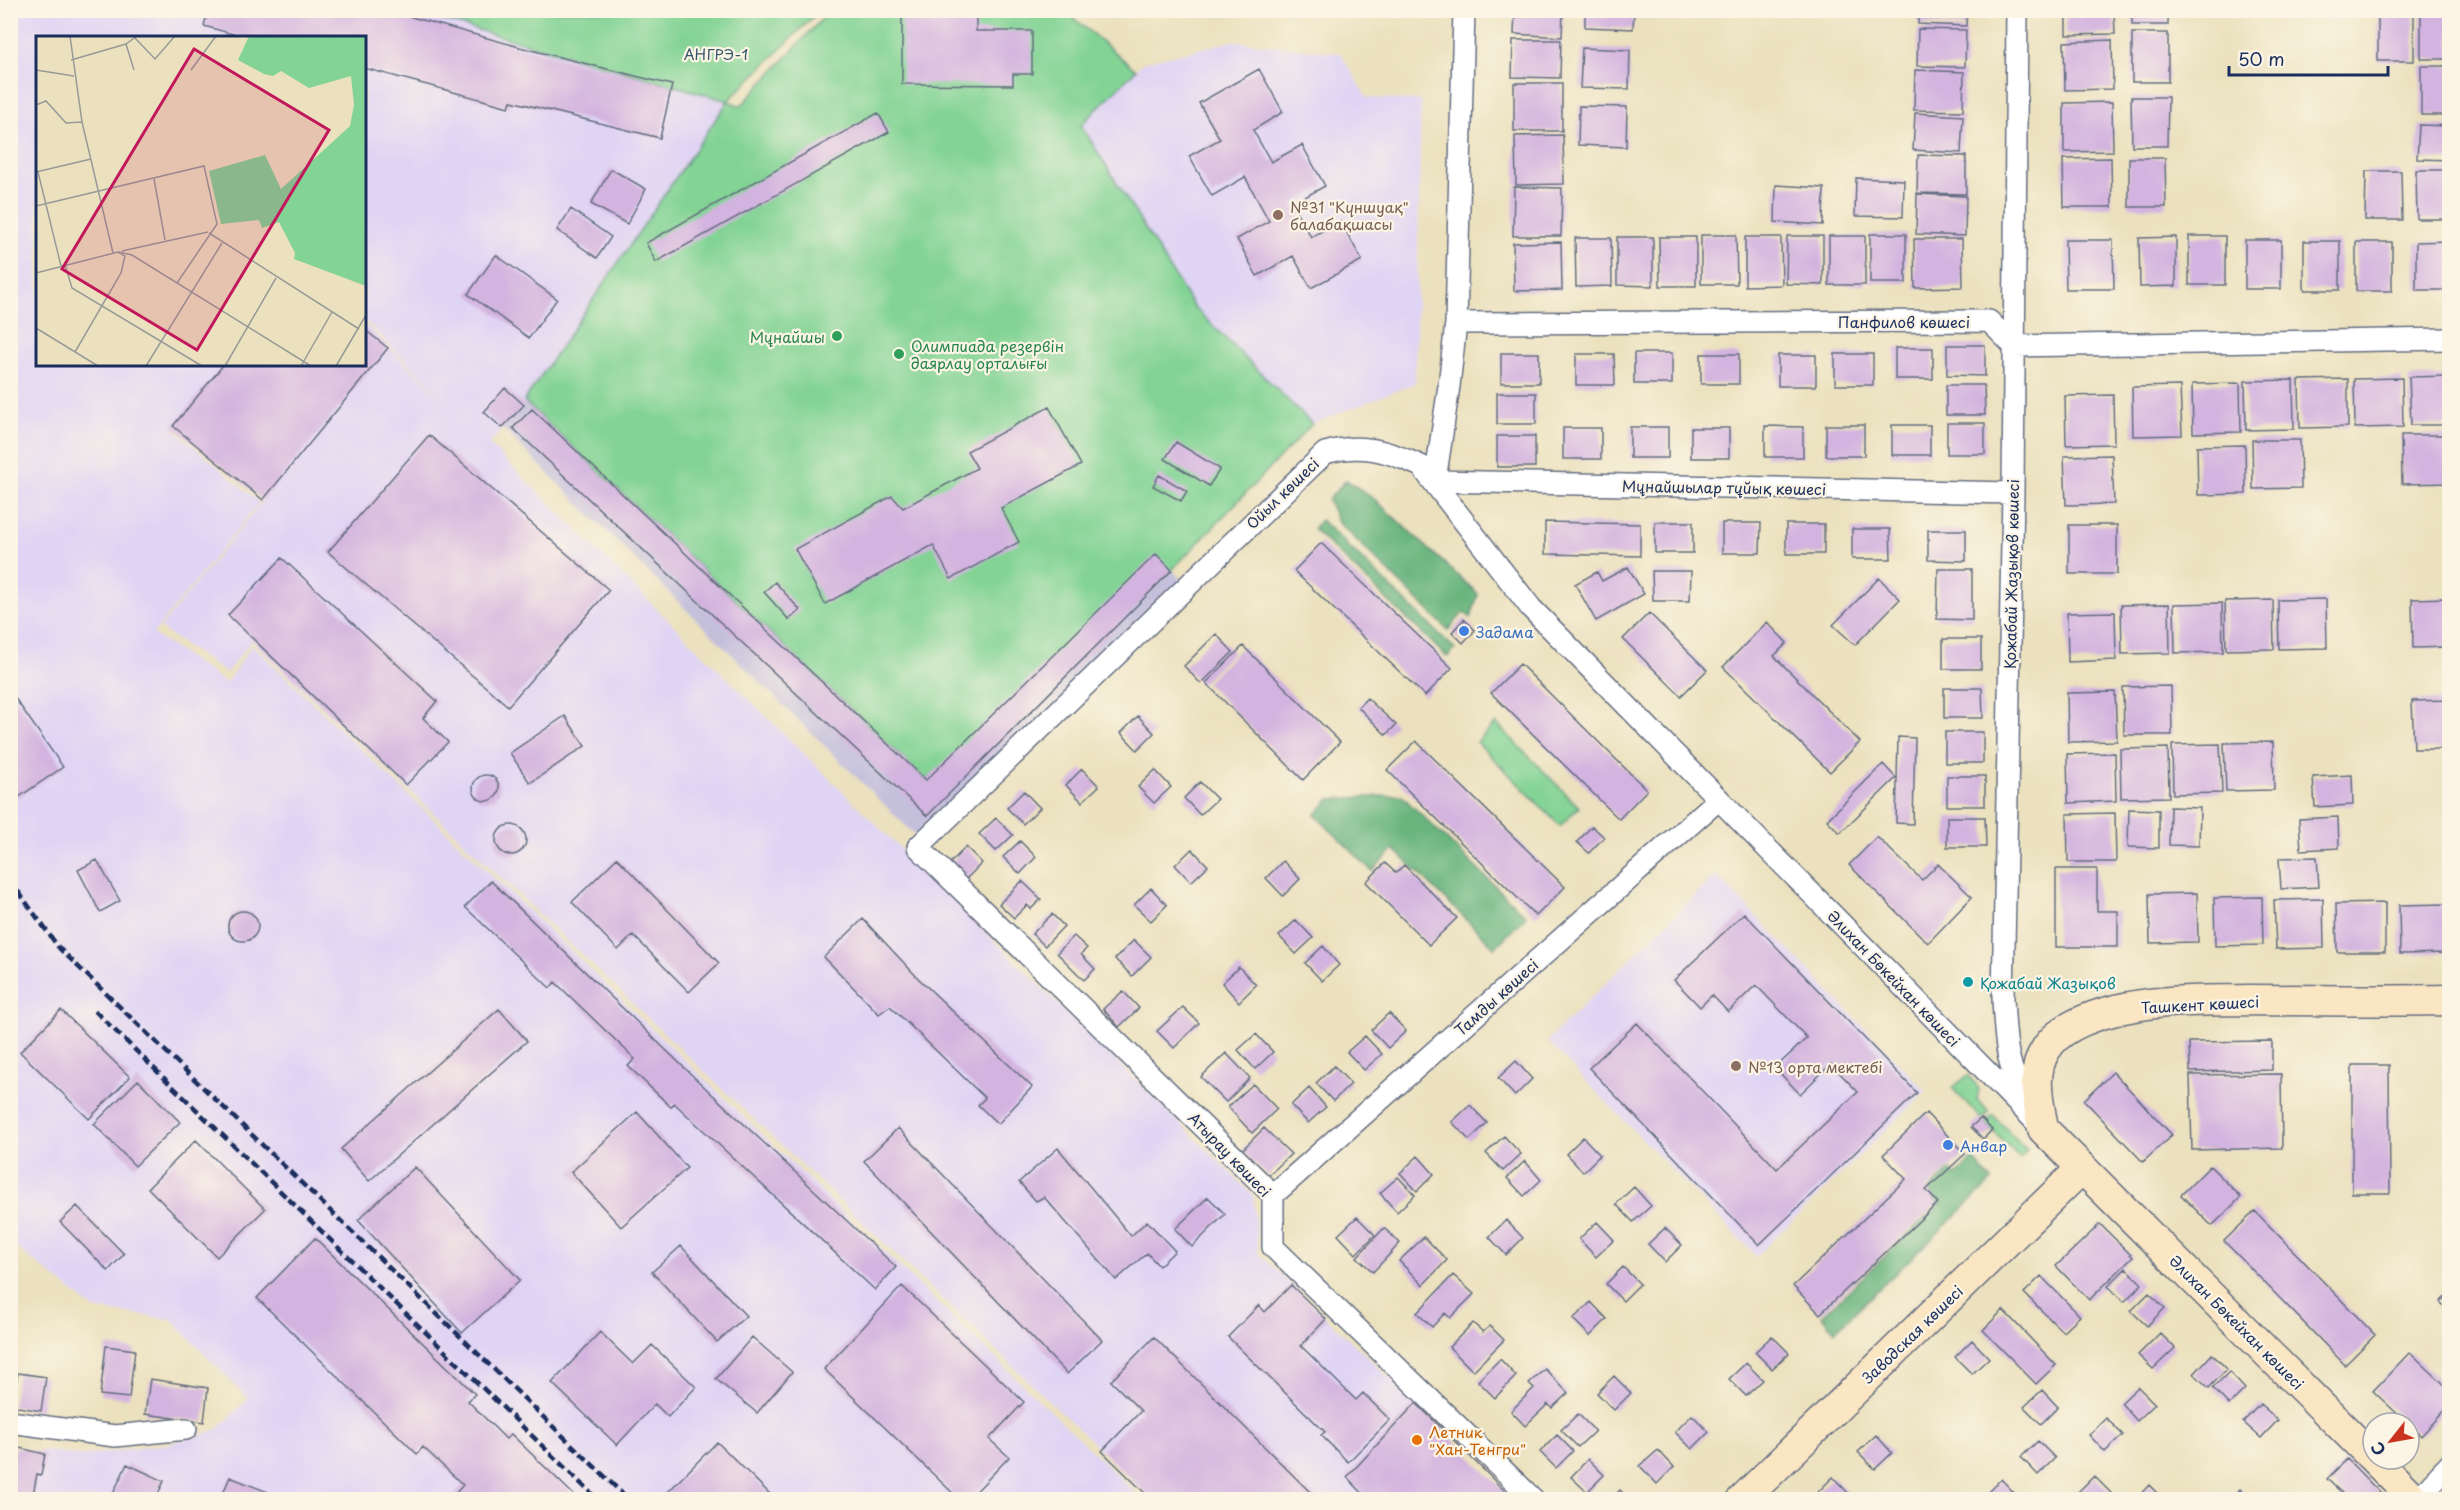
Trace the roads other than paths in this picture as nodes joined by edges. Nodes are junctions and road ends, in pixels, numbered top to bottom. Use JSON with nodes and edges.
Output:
{"nodes":[{"id":1,"x":1464,"y":10,"type":"edge"},
{"id":2,"x":2017,"y":10,"type":"edge"},
{"id":3,"x":1456,"y":323,"type":"junction"},
{"id":4,"x":2450,"y":339,"type":"edge"},
{"id":5,"x":2014,"y":346,"type":"junction"},
{"id":6,"x":1435,"y":481,"type":"junction"},
{"id":7,"x":2013,"y":493,"type":"junction"},
{"id":8,"x":1719,"y":799,"type":"junction"},
{"id":9,"x":918,"y":847,"type":"joint"},
{"id":10,"x":2450,"y":1000,"type":"edge"},
{"id":11,"x":2043,"y":1129,"type":"junction"},
{"id":12,"x":2082,"y":1168,"type":"junction"},
{"id":13,"x":1273,"y":1195,"type":"junction"},
{"id":14,"x":10,"y":1422,"type":"edge"},
{"id":15,"x":186,"y":1429,"type":"dead end"},
{"id":16,"x":2361,"y":1445,"type":"edge"},
{"id":17,"x":2450,"y":1464,"type":"edge"},
{"id":18,"x":2387,"y":1471,"type":"edge"},
{"id":19,"x":1534,"y":1500,"type":"edge"},
{"id":20,"x":1742,"y":1500,"type":"edge"},
{"id":21,"x":2416,"y":1500,"type":"edge"}],
"edges":[{"from":1,"to":3,"type":"street"},
{"from":2,"to":5,"type":"street","name":"Қожабай Жазықов көшесі"},
{"from":3,"to":5,"type":"street","name":"Панфилов көшесі"},
{"from":3,"to":6,"type":"street"},
{"from":4,"to":5,"type":"street"},
{"from":5,"to":7,"type":"street","name":"Қожабай Жазықов көшесі"},
{"from":6,"to":7,"type":"street","name":"Мұнайшылар тұйық көшесі"},
{"from":6,"to":8,"type":"street","name":"Әлихан Бөкейхан көшесі"},
{"from":6,"to":9,"type":"street","name":"Ойыл көшесі"},
{"from":7,"to":11,"type":"street","name":"Қожабай Жазықов көшесі"},
{"from":8,"to":11,"type":"street","name":"Әлихан Бөкейхан көшесі"},
{"from":8,"to":13,"type":"street","name":"Тамды көшесі"},
{"from":9,"to":13,"type":"street","name":"Атырау көшесі"},
{"from":10,"to":11,"type":"main road","name":"Ташкент көшесі"},
{"from":11,"to":12,"type":"main road","name":"Әлихан Бөкейхан көшесі"},
{"from":12,"to":16,"type":"main road","name":"Әлихан Бөкейхан көшесі"},
{"from":12,"to":20,"type":"main road","name":"Заводская көшесі"},
{"from":13,"to":19,"type":"street","name":"Атырау көшесі"},
{"from":14,"to":15,"type":"street"},
{"from":17,"to":21,"type":"street"},
{"from":18,"to":21,"type":"main road","name":"Әлихан Бөкейхан көшесі"}]}
